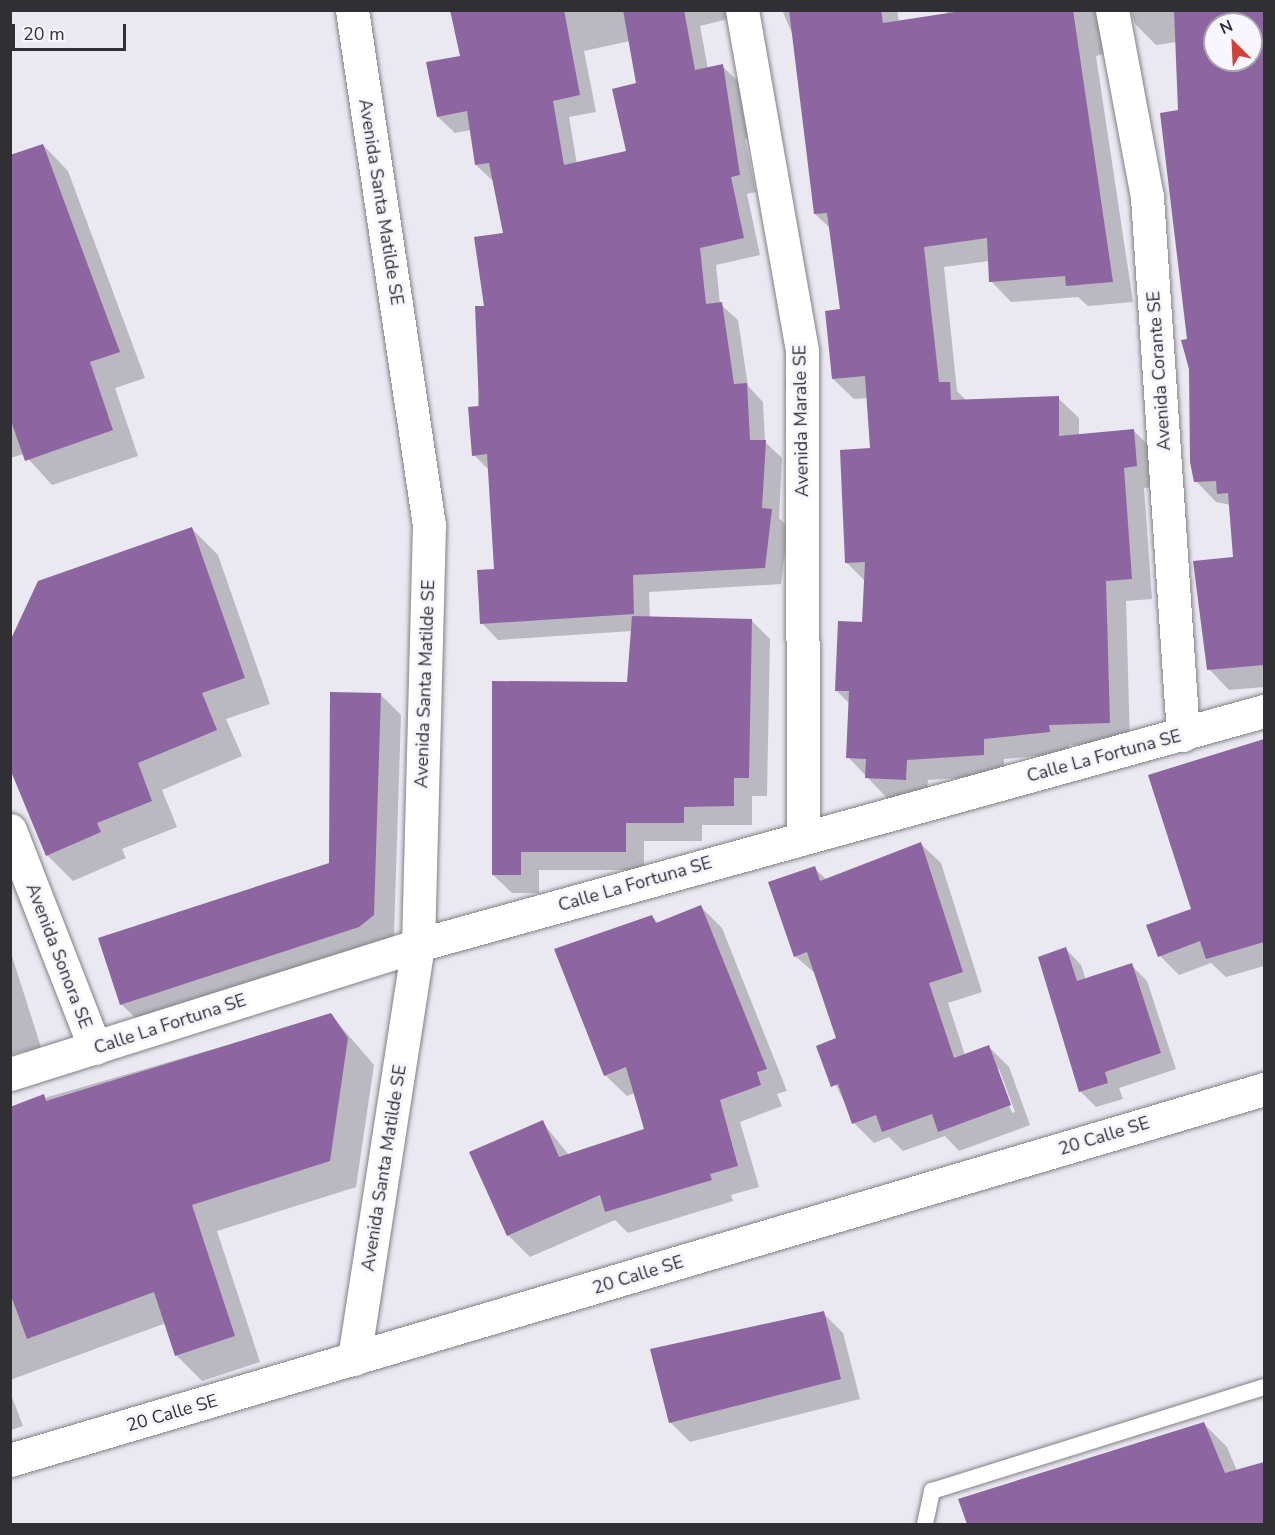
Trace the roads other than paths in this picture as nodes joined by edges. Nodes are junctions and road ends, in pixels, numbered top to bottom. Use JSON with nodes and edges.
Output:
{"nodes":[{"id":1,"x":352,"y":10,"type":"edge"},
{"id":2,"x":742,"y":10,"type":"edge"},
{"id":3,"x":1112,"y":10,"type":"edge"},
{"id":4,"x":1264,"y":711,"type":"edge"},
{"id":5,"x":1183,"y":735,"type":"junction"},
{"id":6,"x":10,"y":830,"type":"edge"},
{"id":7,"x":803,"y":836,"type":"junction"},
{"id":8,"x":418,"y":945,"type":"junction"},
{"id":9,"x":95,"y":1048,"type":"junction"},
{"id":10,"x":10,"y":1074,"type":"edge"},
{"id":11,"x":1264,"y":1089,"type":"edge"},
{"id":12,"x":354,"y":1359,"type":"junction"},
{"id":13,"x":1264,"y":1387,"type":"edge"},
{"id":14,"x":10,"y":1460,"type":"edge"},
{"id":15,"x":925,"y":1524,"type":"edge"}],
"edges":[{"from":1,"to":8,"type":"street","name":"Avenida Santa Matilde SE"},
{"from":2,"to":7,"type":"street","name":"Avenida Marale SE"},
{"from":3,"to":5,"type":"street","name":"Avenida Corante SE"},
{"from":4,"to":5,"type":"street","name":"Calle La Fortuna SE"},
{"from":5,"to":7,"type":"street","name":"Calle La Fortuna SE"},
{"from":6,"to":9,"type":"street","name":"Avenida Sonora SE"},
{"from":7,"to":8,"type":"street","name":"Calle La Fortuna SE"},
{"from":8,"to":9,"type":"street","name":"Calle La Fortuna SE"},
{"from":8,"to":12,"type":"street","name":"Avenida Santa Matilde SE"},
{"from":9,"to":10,"type":"street","name":"Calle La Fortuna SE"},
{"from":11,"to":12,"type":"street","name":"20 Calle SE"},
{"from":12,"to":14,"type":"street","name":"20 Calle SE"},
{"from":13,"to":15,"type":"lane"}]}
